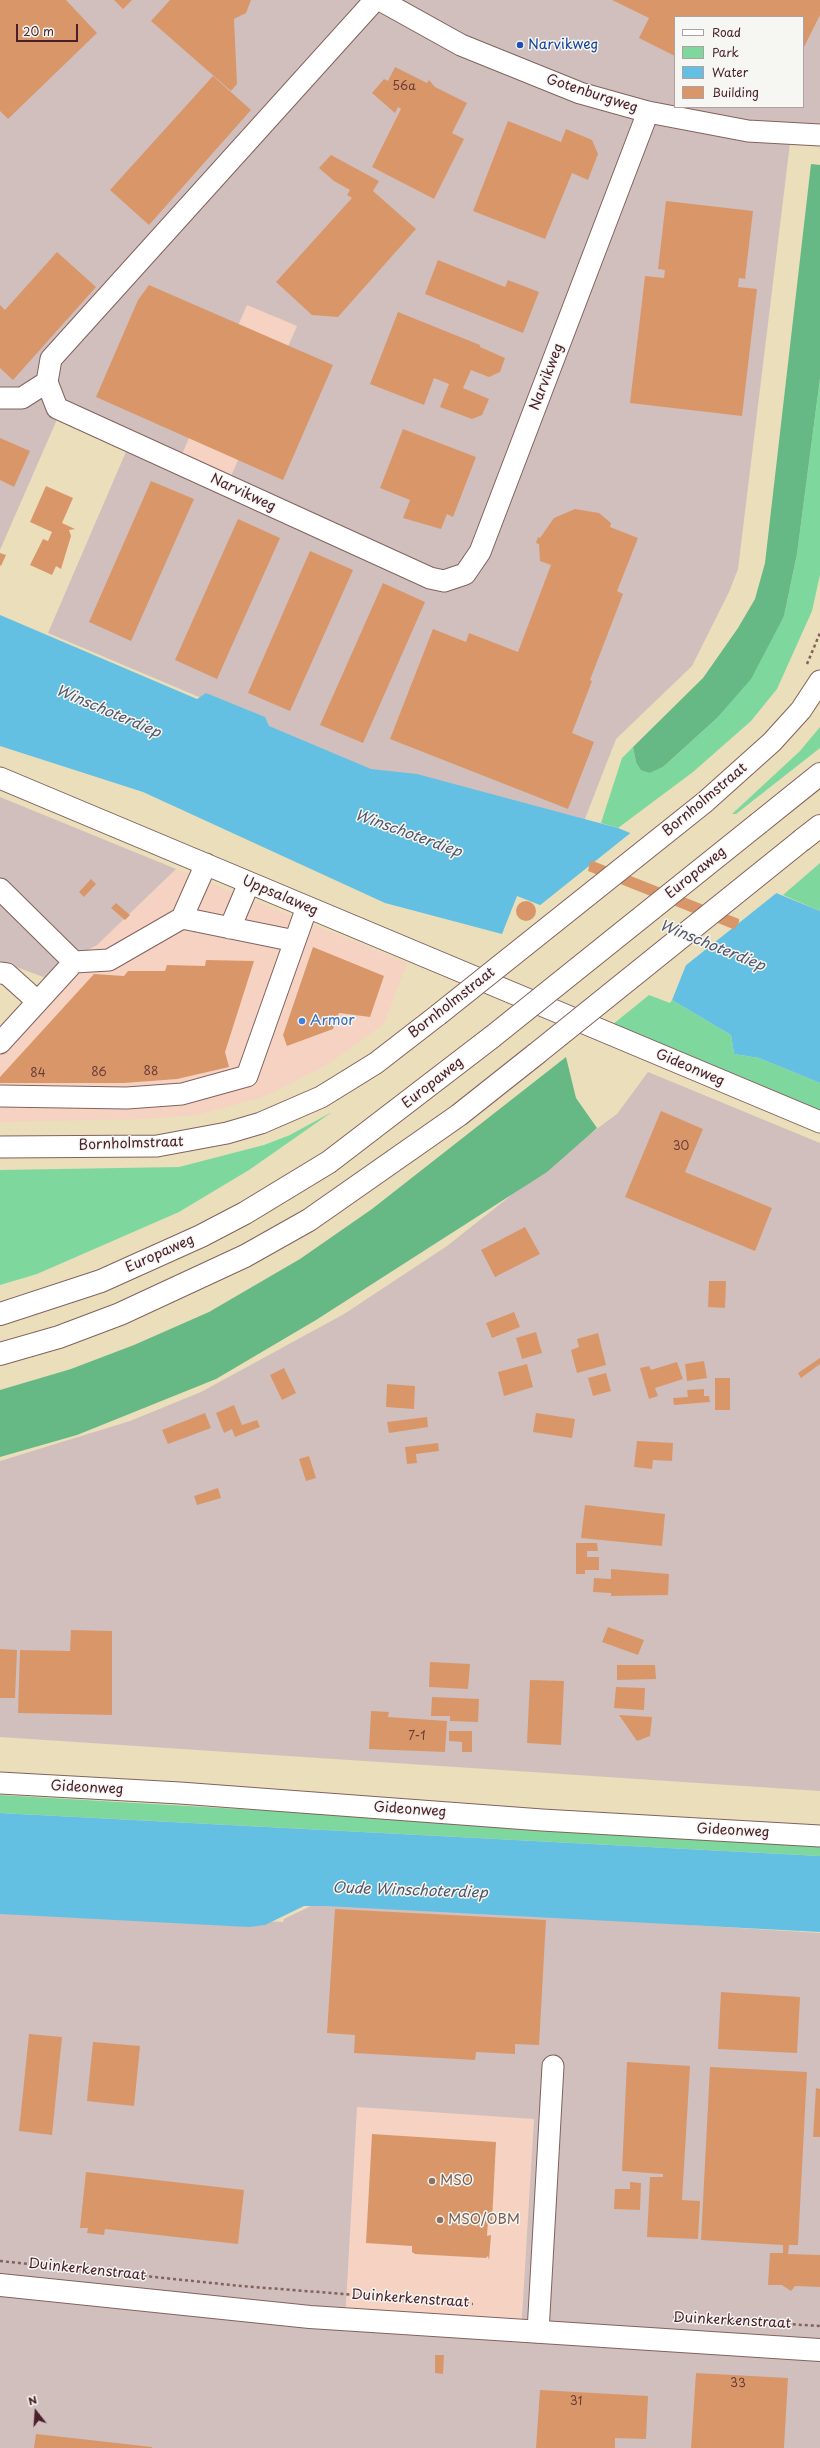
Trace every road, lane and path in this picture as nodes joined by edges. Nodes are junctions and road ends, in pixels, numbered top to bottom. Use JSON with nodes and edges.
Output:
{"nodes":[{"id":1,"x":375,"y":0,"type":"edge"},
{"id":2,"x":380,"y":0,"type":"edge"},
{"id":3,"x":648,"y":112,"type":"junction"},
{"id":4,"x":820,"y":135,"type":"edge"},
{"id":5,"x":47,"y":382,"type":"junction"},
{"id":6,"x":0,"y":398,"type":"edge"},
{"id":7,"x":820,"y":681,"type":"edge"},
{"id":8,"x":820,"y":774,"type":"edge"},
{"id":9,"x":0,"y":778,"type":"edge"},
{"id":10,"x":820,"y":826,"type":"edge"},
{"id":11,"x":206,"y":864,"type":"junction"},
{"id":12,"x":249,"y":883,"type":"junction"},
{"id":13,"x":0,"y":888,"type":"edge"},
{"id":14,"x":307,"y":907,"type":"junction"},
{"id":15,"x":182,"y":918,"type":"junction"},
{"id":16,"x":230,"y":928,"type":"junction"},
{"id":17,"x":295,"y":941,"type":"junction"},
{"id":18,"x":74,"y":962,"type":"junction"},
{"id":19,"x":0,"y":973,"type":"edge"},
{"id":20,"x":37,"y":1001,"type":"junction"},
{"id":21,"x":560,"y":1013,"type":"joint"},
{"id":22,"x":0,"y":1043,"type":"edge"},
{"id":23,"x":0,"y":1096,"type":"edge"},
{"id":24,"x":820,"y":1122,"type":"edge"},
{"id":25,"x":0,"y":1147,"type":"edge"},
{"id":26,"x":0,"y":1314,"type":"edge"},
{"id":27,"x":0,"y":1354,"type":"edge"},
{"id":28,"x":0,"y":1783,"type":"edge"},
{"id":29,"x":820,"y":1836,"type":"edge"},
{"id":30,"x":553,"y":2066,"type":"dead end"},
{"id":31,"x":0,"y":2260,"type":"edge"},
{"id":32,"x":0,"y":2285,"type":"edge"},
{"id":33,"x":477,"y":2304,"type":"dead end"},
{"id":34,"x":665,"y":2318,"type":"dead end"},
{"id":35,"x":820,"y":2326,"type":"edge"},
{"id":36,"x":538,"y":2332,"type":"junction"},
{"id":37,"x":820,"y":2350,"type":"edge"}],
"edges":[{"from":1,"to":5,"type":"street"},
{"from":2,"to":3,"type":"street","name":"Gotenburgweg"},
{"from":3,"to":4,"type":"street","name":"Gotenburgweg"},
{"from":3,"to":5,"type":"street","name":"Narvikweg"},
{"from":5,"to":6,"type":"street"},
{"from":7,"to":25,"type":"street","name":"Bornholmstraat","bridge":true},
{"from":8,"to":26,"type":"main road","name":"Europaweg","bridge":true},
{"from":9,"to":11,"type":"street","name":"Uppsalaweg"},
{"from":10,"to":27,"type":"main road","bridge":true},
{"from":11,"to":12,"type":"street","name":"Uppsalaweg"},
{"from":11,"to":15,"type":"street"},
{"from":12,"to":14,"type":"street","name":"Uppsalaweg"},
{"from":12,"to":16,"type":"street"},
{"from":13,"to":18,"type":"street"},
{"from":14,"to":17,"type":"street"},
{"from":14,"to":21,"type":"street","name":"Uppsalaweg"},
{"from":15,"to":16,"type":"street"},
{"from":15,"to":18,"type":"street"},
{"from":16,"to":17,"type":"street"},
{"from":17,"to":23,"type":"street"},
{"from":18,"to":20,"type":"street"},
{"from":19,"to":20,"type":"street"},
{"from":20,"to":22,"type":"street"},
{"from":21,"to":24,"type":"street","name":"Gideonweg"},
{"from":28,"to":29,"type":"street","name":"Gideonweg"},
{"from":30,"to":36,"type":"street"},
{"from":31,"to":33,"type":"path","name":"Duinkerkenstraat"},
{"from":32,"to":36,"type":"main road","name":"Duinkerkenstraat"},
{"from":34,"to":35,"type":"path","name":"Duinkerkenstraat"},
{"from":36,"to":37,"type":"main road","name":"Duinkerkenstraat"}]}
